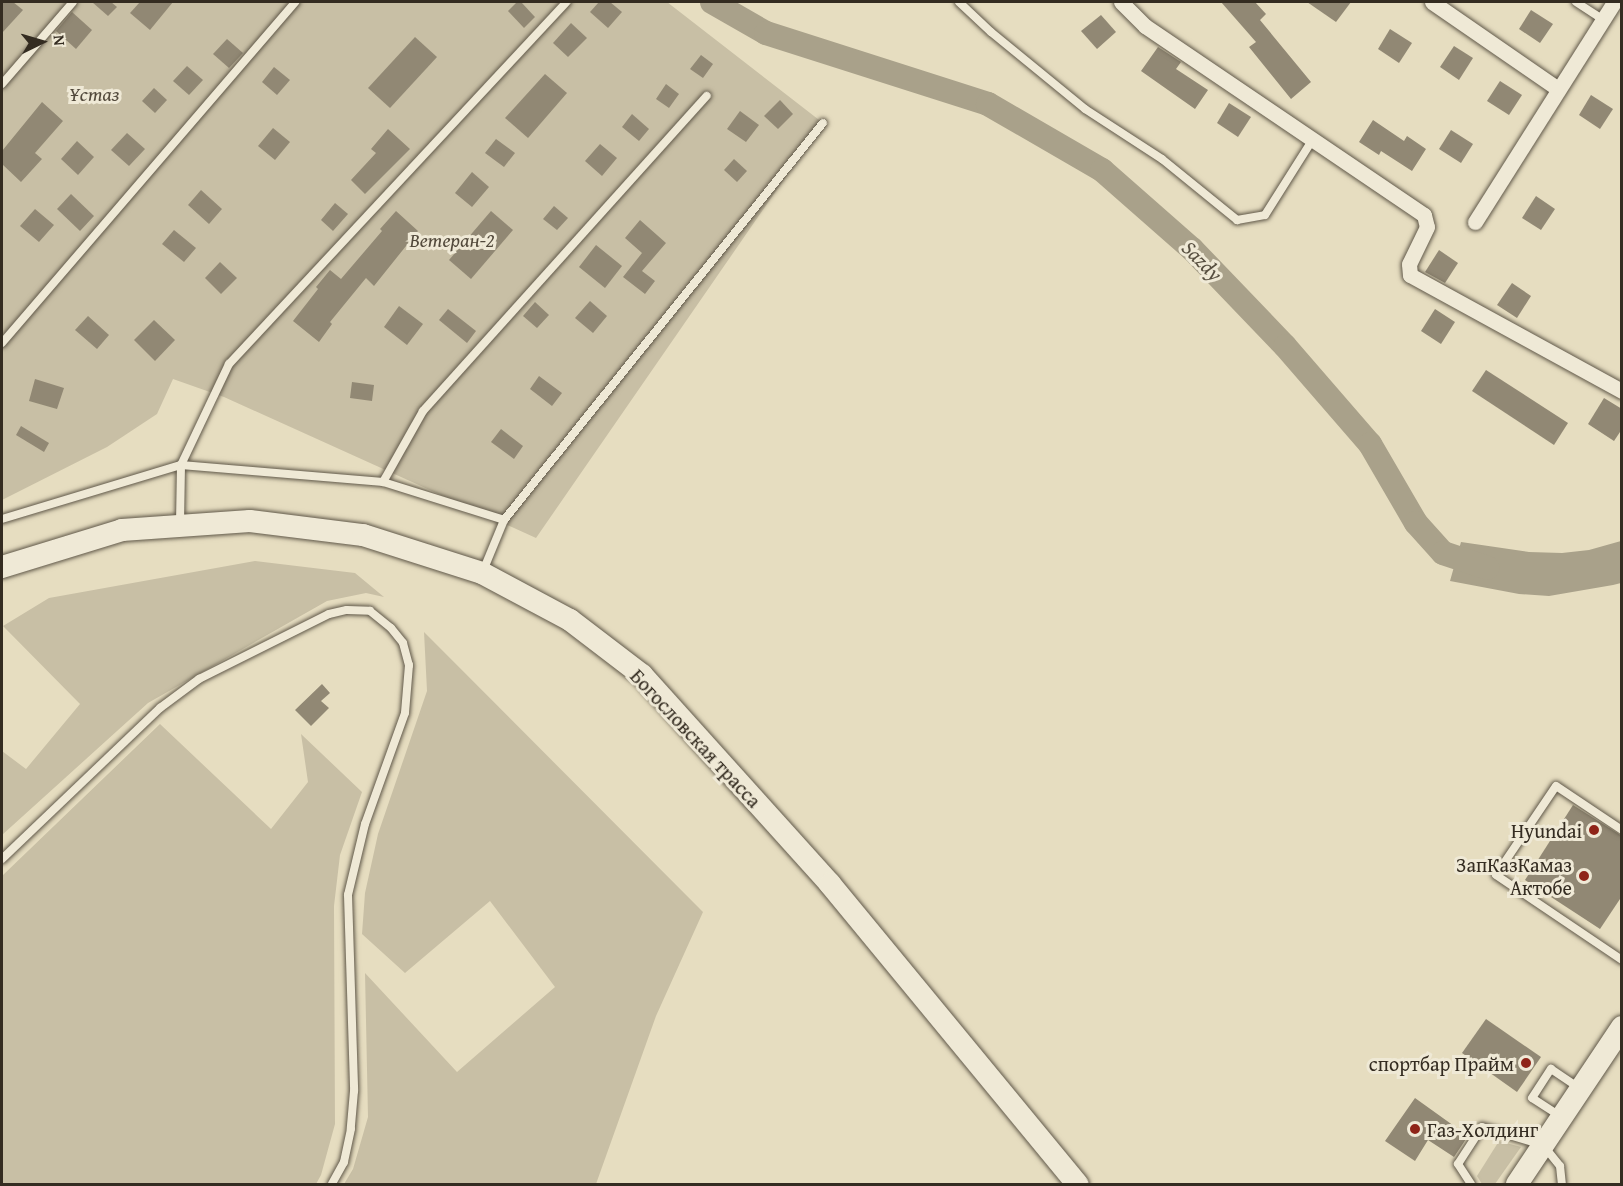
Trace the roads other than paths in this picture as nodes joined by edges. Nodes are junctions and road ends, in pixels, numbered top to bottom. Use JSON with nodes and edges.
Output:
{"nodes":[{"id":1,"x":73,"y":2,"type":"edge"},
{"id":2,"x":295,"y":2,"type":"edge"},
{"id":3,"x":566,"y":2,"type":"edge"},
{"id":4,"x":959,"y":2,"type":"edge"},
{"id":5,"x":1121,"y":2,"type":"edge"},
{"id":6,"x":1432,"y":2,"type":"edge"},
{"id":7,"x":1576,"y":2,"type":"edge"},
{"id":8,"x":1614,"y":2,"type":"edge"},
{"id":9,"x":1602,"y":20,"type":"junction"},
{"id":10,"x":2,"y":84,"type":"edge"},
{"id":11,"x":1558,"y":89,"type":"junction"},
{"id":12,"x":707,"y":96,"type":"dead end"},
{"id":13,"x":823,"y":123,"type":"dead end"},
{"id":14,"x":1312,"y":139,"type":"junction"},
{"id":15,"x":1475,"y":222,"type":"dead end"},
{"id":16,"x":2,"y":342,"type":"edge"},
{"id":17,"x":1622,"y":391,"type":"edge"},
{"id":18,"x":181,"y":465,"type":"junction"},
{"id":19,"x":383,"y":482,"type":"junction"},
{"id":20,"x":2,"y":519,"type":"edge"},
{"id":21,"x":504,"y":520,"type":"junction"},
{"id":22,"x":180,"y":526,"type":"junction"},
{"id":23,"x":2,"y":567,"type":"edge"},
{"id":24,"x":482,"y":573,"type":"junction"},
{"id":25,"x":1622,"y":830,"type":"edge"},
{"id":26,"x":2,"y":859,"type":"edge"},
{"id":27,"x":1622,"y":960,"type":"edge"},
{"id":28,"x":1620,"y":1032,"type":"edge"},
{"id":29,"x":1580,"y":1089,"type":"junction"},
{"id":30,"x":1562,"y":1117,"type":"junction"},
{"id":31,"x":1543,"y":1145,"type":"junction"},
{"id":32,"x":332,"y":1185,"type":"edge"},
{"id":33,"x":1077,"y":1185,"type":"edge"},
{"id":34,"x":1471,"y":1185,"type":"edge"},
{"id":35,"x":1517,"y":1185,"type":"edge"},
{"id":36,"x":1562,"y":1185,"type":"edge"}],
"edges":[{"from":1,"to":10,"type":"lane"},
{"from":2,"to":16,"type":"lane"},
{"from":3,"to":18,"type":"lane"},
{"from":4,"to":14,"type":"lane"},
{"from":5,"to":14,"type":"street"},
{"from":6,"to":11,"type":"street"},
{"from":7,"to":9,"type":"lane"},
{"from":8,"to":9,"type":"street"},
{"from":9,"to":11,"type":"street"},
{"from":11,"to":15,"type":"street"},
{"from":12,"to":19,"type":"lane"},
{"from":13,"to":21,"type":"lane"},
{"from":14,"to":17,"type":"street"},
{"from":18,"to":19,"type":"lane"},
{"from":18,"to":20,"type":"lane"},
{"from":18,"to":22,"type":"lane"},
{"from":19,"to":21,"type":"lane"},
{"from":21,"to":24,"type":"lane"},
{"from":22,"to":23,"type":"main road","name":"Богословская трасса"},
{"from":22,"to":24,"type":"main road","name":"Богословская трасса"},
{"from":24,"to":33,"type":"main road","name":"Богословская трасса"},
{"from":25,"to":27,"type":"lane"},
{"from":26,"to":32,"type":"lane"},
{"from":28,"to":29,"type":"main road"},
{"from":29,"to":30,"type":"main road"},
{"from":29,"to":30,"type":"lane"},
{"from":30,"to":31,"type":"main road"},
{"from":31,"to":34,"type":"lane"},
{"from":31,"to":35,"type":"main road"},
{"from":31,"to":36,"type":"lane"}]}
